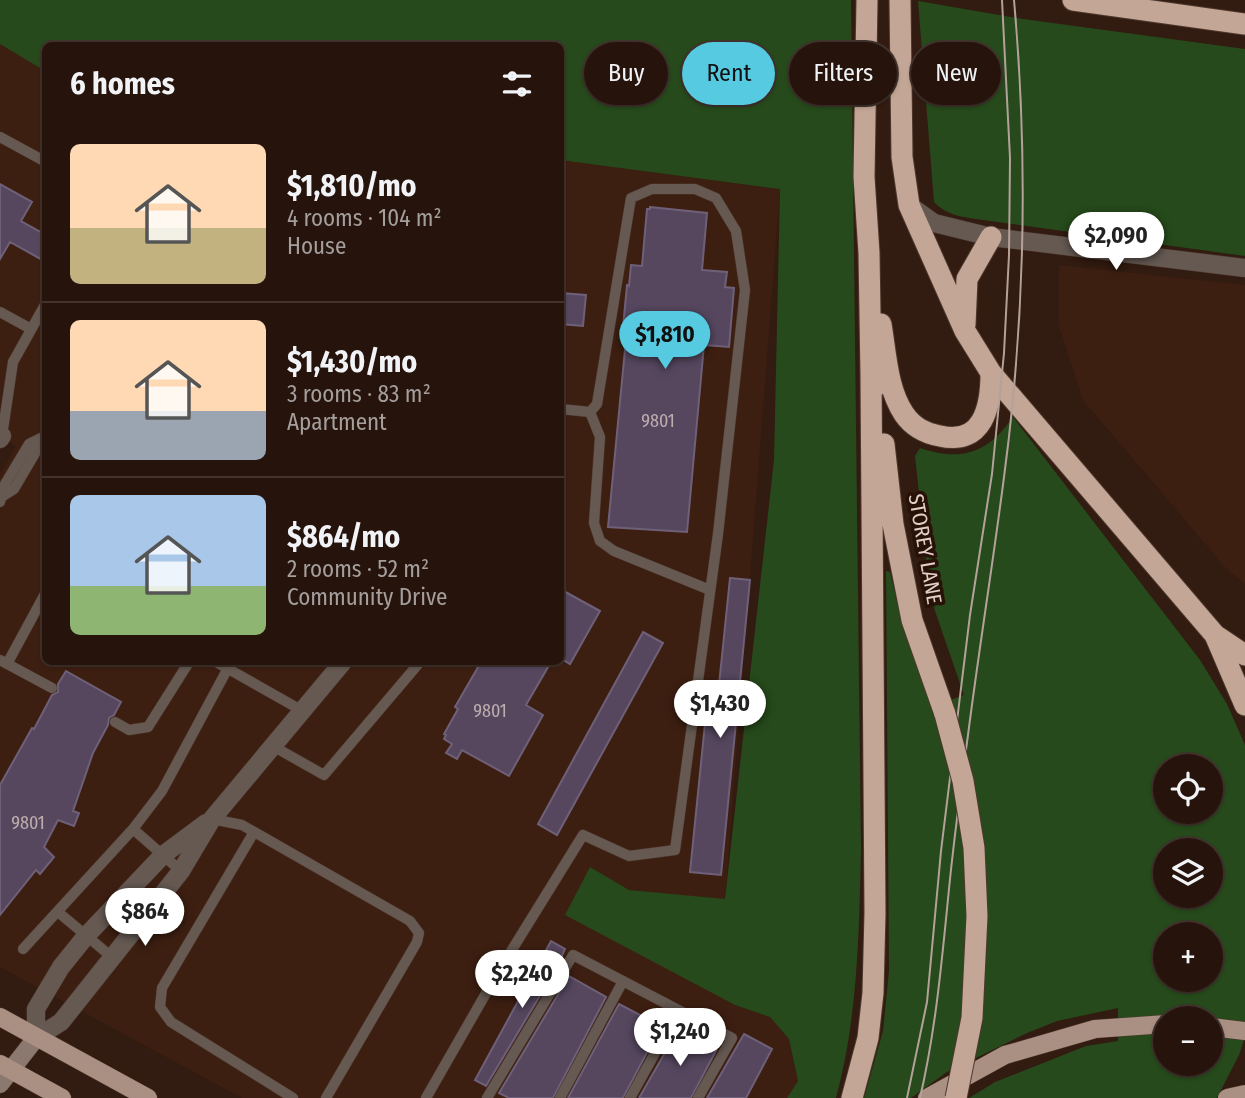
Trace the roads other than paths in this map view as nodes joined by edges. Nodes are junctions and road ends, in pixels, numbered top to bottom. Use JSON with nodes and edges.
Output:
{"nodes":[{"id":1,"x":867,"y":0,"type":"edge"},
{"id":2,"x":900,"y":0,"type":"edge"},
{"id":3,"x":1073,"y":0,"type":"edge"},
{"id":4,"x":1245,"y":24,"type":"edge"},
{"id":5,"x":0,"y":137,"type":"edge"},
{"id":6,"x":42,"y":160,"type":"edge"},
{"id":7,"x":909,"y":205,"type":"junction"},
{"id":8,"x":991,"y":237,"type":"junction"},
{"id":9,"x":869,"y":253,"type":"junction"},
{"id":10,"x":1245,"y":268,"type":"edge"},
{"id":11,"x":42,"y":310,"type":"edge"},
{"id":12,"x":0,"y":312,"type":"edge"},
{"id":13,"x":31,"y":329,"type":"junction"},
{"id":14,"x":965,"y":331,"type":"junction"},
{"id":15,"x":991,"y":373,"type":"junction"},
{"id":16,"x":871,"y":375,"type":"junction"},
{"id":17,"x":564,"y":409,"type":"edge"},
{"id":18,"x":590,"y":412,"type":"junction"},
{"id":19,"x":1,"y":438,"type":"edge"},
{"id":20,"x":42,"y":441,"type":"edge"},
{"id":21,"x":1,"y":499,"type":"edge"},
{"id":22,"x":710,"y":590,"type":"junction"},
{"id":23,"x":42,"y":599,"type":"edge"},
{"id":24,"x":1215,"y":635,"type":"junction"},
{"id":25,"x":1245,"y":655,"type":"edge"},
{"id":26,"x":4,"y":662,"type":"edge"},
{"id":27,"x":187,"y":665,"type":"edge"},
{"id":28,"x":222,"y":665,"type":"edge"},
{"id":29,"x":340,"y":665,"type":"edge"},
{"id":30,"x":417,"y":665,"type":"edge"},
{"id":31,"x":228,"y":668,"type":"junction"},
{"id":32,"x":52,"y":688,"type":"dead end"},
{"id":33,"x":1245,"y":705,"type":"edge"},
{"id":34,"x":301,"y":710,"type":"junction"},
{"id":35,"x":115,"y":722,"type":"dead end"},
{"id":36,"x":271,"y":746,"type":"junction"},
{"id":37,"x":212,"y":819,"type":"junction"},
{"id":38,"x":133,"y":829,"type":"junction"},
{"id":39,"x":254,"y":832,"type":"junction"},
{"id":40,"x":163,"y":855,"type":"junction"},
{"id":41,"x":181,"y":871,"type":"junction"},
{"id":42,"x":58,"y":912,"type":"junction"},
{"id":43,"x":86,"y":936,"type":"junction"},
{"id":44,"x":23,"y":949,"type":"dead end"},
{"id":45,"x":113,"y":958,"type":"junction"},
{"id":46,"x":623,"y":981,"type":"junction"},
{"id":47,"x":679,"y":1010,"type":"junction"},
{"id":48,"x":0,"y":1017,"type":"edge"},
{"id":49,"x":1153,"y":1025,"type":"edge"},
{"id":50,"x":1223,"y":1028,"type":"edge"},
{"id":51,"x":1245,"y":1031,"type":"edge"},
{"id":52,"x":36,"y":1038,"type":"junction"},
{"id":53,"x":4,"y":1073,"type":"edge"},
{"id":54,"x":1245,"y":1084,"type":"edge"},
{"id":55,"x":1245,"y":1094,"type":"edge"},
{"id":56,"x":62,"y":1098,"type":"edge"},
{"id":57,"x":148,"y":1098,"type":"edge"},
{"id":58,"x":293,"y":1098,"type":"edge"},
{"id":59,"x":327,"y":1098,"type":"edge"},
{"id":60,"x":426,"y":1098,"type":"edge"},
{"id":61,"x":487,"y":1098,"type":"edge"},
{"id":62,"x":560,"y":1098,"type":"edge"},
{"id":63,"x":630,"y":1098,"type":"edge"},
{"id":64,"x":698,"y":1098,"type":"edge"},
{"id":65,"x":852,"y":1098,"type":"edge"},
{"id":66,"x":927,"y":1098,"type":"edge"},
{"id":67,"x":956,"y":1098,"type":"edge"},
{"id":68,"x":1227,"y":1098,"type":"edge"},
{"id":69,"x":1236,"y":1098,"type":"edge"}],
"edges":[{"from":1,"to":9,"type":"highway","name":"STOREY LANE"},
{"from":2,"to":7,"type":"highway"},
{"from":3,"to":4,"type":"highway"},
{"from":5,"to":6,"type":"lane"},
{"from":7,"to":8,"type":"street"},
{"from":7,"to":14,"type":"highway"},
{"from":8,"to":10,"type":"street"},
{"from":8,"to":14,"type":"highway"},
{"from":9,"to":15,"type":"highway"},
{"from":9,"to":16,"type":"highway","name":"STOREY LANE"},
{"from":11,"to":13,"type":"lane"},
{"from":12,"to":13,"type":"lane"},
{"from":13,"to":19,"type":"lane"},
{"from":14,"to":15,"type":"highway"},
{"from":15,"to":24,"type":"highway"},
{"from":16,"to":65,"type":"highway"},
{"from":16,"to":67,"type":"highway","name":"STOREY LANE","bridge":true},
{"from":17,"to":18,"type":"lane"},
{"from":18,"to":22,"type":"lane"},
{"from":18,"to":22,"type":"lane"},
{"from":20,"to":21,"type":"lane"},
{"from":22,"to":60,"type":"lane"},
{"from":23,"to":26,"type":"lane"},
{"from":24,"to":25,"type":"highway"},
{"from":24,"to":33,"type":"highway"},
{"from":26,"to":32,"type":"lane"},
{"from":27,"to":35,"type":"lane"},
{"from":28,"to":31,"type":"lane"},
{"from":29,"to":34,"type":"street"},
{"from":30,"to":36,"type":"lane"},
{"from":31,"to":34,"type":"lane"},
{"from":31,"to":38,"type":"lane"},
{"from":34,"to":36,"type":"street"},
{"from":36,"to":37,"type":"street"},
{"from":37,"to":39,"type":"lane"},
{"from":37,"to":40,"type":"street"},
{"from":37,"to":41,"type":"street"},
{"from":38,"to":40,"type":"lane"},
{"from":38,"to":42,"type":"lane"},
{"from":39,"to":58,"type":"lane"},
{"from":39,"to":59,"type":"lane"},
{"from":40,"to":41,"type":"lane"},
{"from":40,"to":43,"type":"street"},
{"from":41,"to":45,"type":"street"},
{"from":42,"to":43,"type":"lane"},
{"from":42,"to":44,"type":"lane"},
{"from":43,"to":45,"type":"lane"},
{"from":43,"to":52,"type":"street"},
{"from":45,"to":52,"type":"street"},
{"from":46,"to":47,"type":"lane"},
{"from":46,"to":61,"type":"lane"},
{"from":46,"to":62,"type":"lane"},
{"from":47,"to":63,"type":"lane"},
{"from":47,"to":64,"type":"lane"},
{"from":48,"to":52,"type":"main road"},
{"from":49,"to":66,"type":"main road"},
{"from":50,"to":51,"type":"main road"},
{"from":52,"to":53,"type":"street"},
{"from":52,"to":57,"type":"main road"},
{"from":53,"to":56,"type":"main road"},
{"from":54,"to":69,"type":"highway"},
{"from":55,"to":68,"type":"main road","bridge":true}]}
